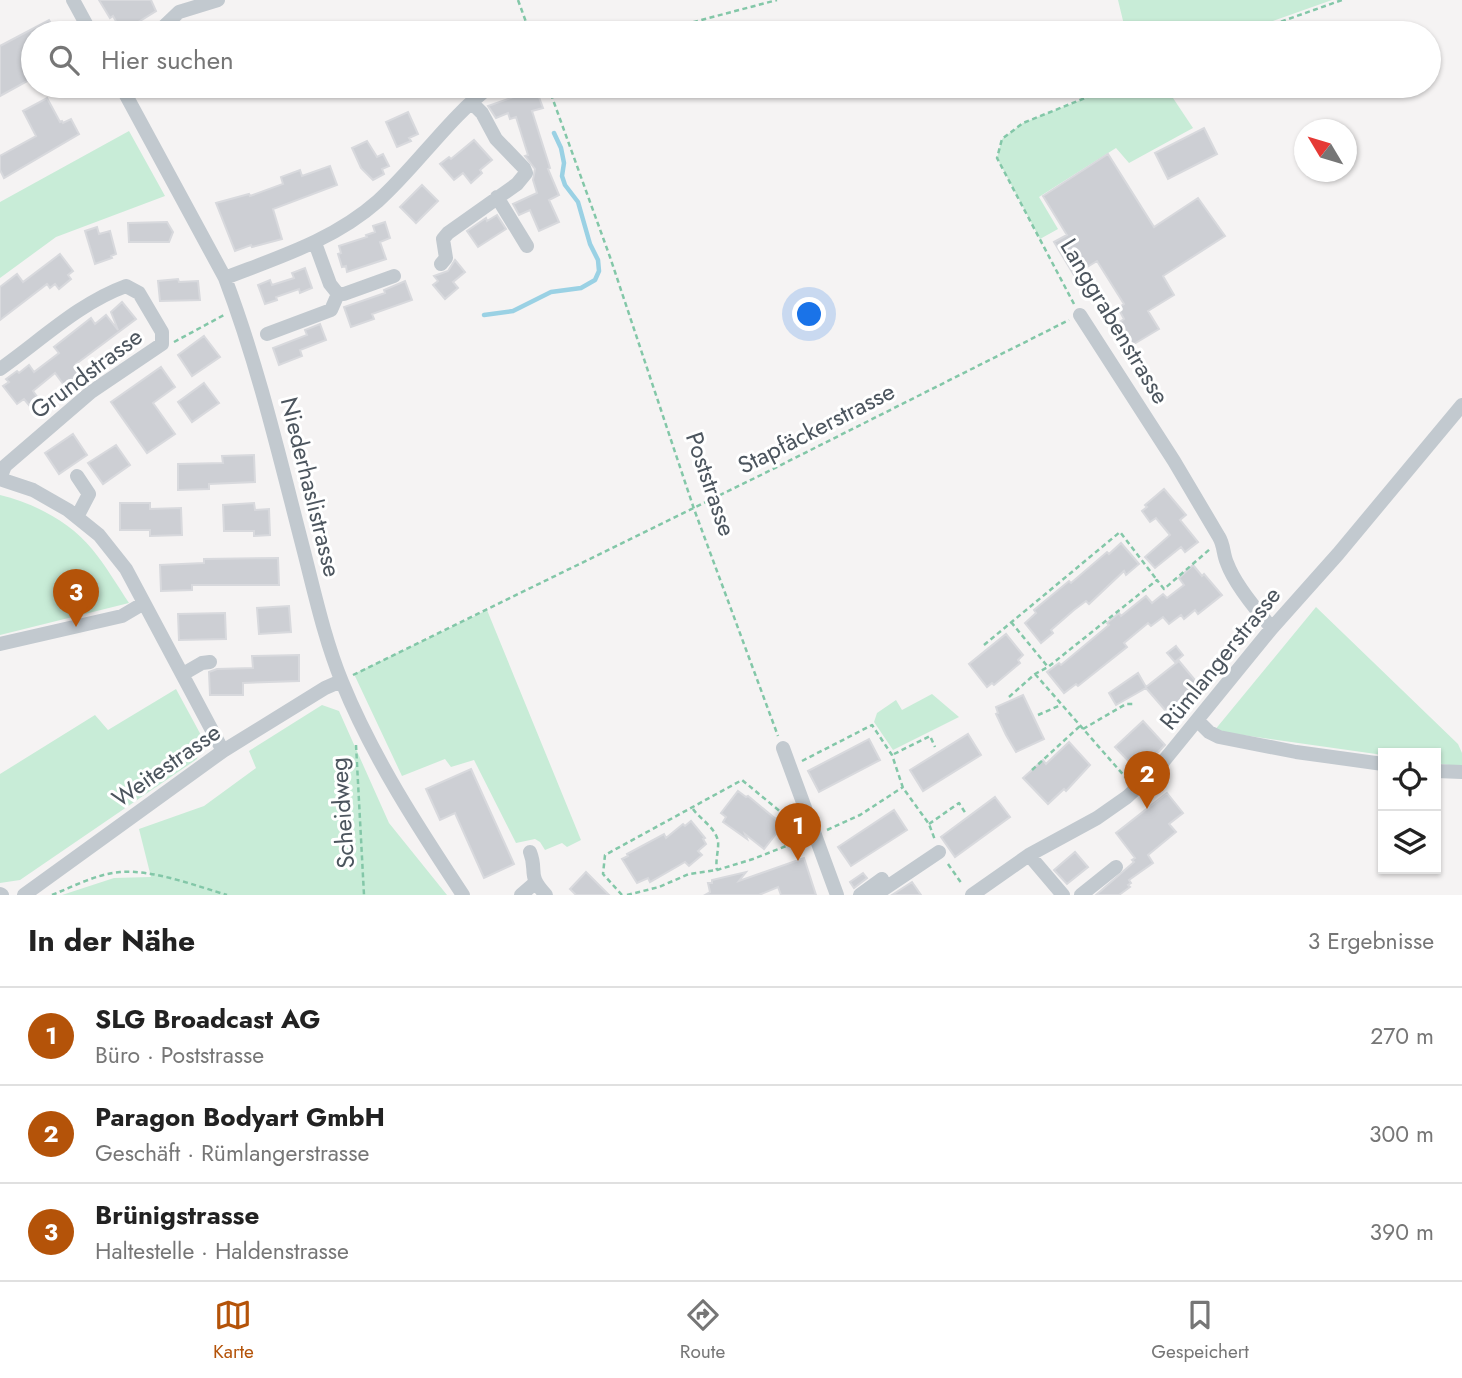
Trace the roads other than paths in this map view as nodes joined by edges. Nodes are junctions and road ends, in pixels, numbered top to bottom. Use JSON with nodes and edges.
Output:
{"nodes":[{"id":1,"x":218,"y":0,"type":"edge"},
{"id":2,"x":75,"y":1,"type":"edge"},
{"id":3,"x":85,"y":21,"type":"edge"},
{"id":4,"x":170,"y":21,"type":"edge"},
{"id":5,"x":128,"y":98,"type":"edge"},
{"id":6,"x":478,"y":98,"type":"edge"},
{"id":7,"x":472,"y":103,"type":"junction"},
{"id":8,"x":497,"y":197,"type":"junction"},
{"id":9,"x":315,"y":243,"type":"junction"},
{"id":10,"x":527,"y":246,"type":"dead end"},
{"id":11,"x":442,"y":264,"type":"dead end"},
{"id":12,"x":394,"y":276,"type":"dead end"},
{"id":13,"x":225,"y":278,"type":"junction"},
{"id":14,"x":338,"y":294,"type":"junction"},
{"id":15,"x":1080,"y":315,"type":"road end"},
{"id":16,"x":267,"y":334,"type":"dead end"},
{"id":17,"x":1,"y":366,"type":"edge"},
{"id":18,"x":1462,"y":405,"type":"edge"},
{"id":19,"x":77,"y":476,"type":"dead end"},
{"id":20,"x":0,"y":478,"type":"edge"},
{"id":21,"x":77,"y":517,"type":"junction"},
{"id":22,"x":144,"y":603,"type":"junction"},
{"id":23,"x":1272,"y":628,"type":"junction"},
{"id":24,"x":0,"y":644,"type":"edge"},
{"id":25,"x":210,"y":662,"type":"dead end"},
{"id":26,"x":183,"y":674,"type":"junction"},
{"id":27,"x":341,"y":681,"type":"junction"},
{"id":28,"x":1198,"y":721,"type":"junction"},
{"id":29,"x":783,"y":748,"type":"road end"},
{"id":30,"x":223,"y":751,"type":"junction"},
{"id":31,"x":1378,"y":763,"type":"edge"},
{"id":32,"x":1441,"y":771,"type":"edge"},
{"id":33,"x":1462,"y":772,"type":"edge"},
{"id":34,"x":530,"y":852,"type":"dead end"},
{"id":35,"x":939,"y":852,"type":"road end"},
{"id":36,"x":1029,"y":855,"type":"junction"},
{"id":37,"x":1116,"y":867,"type":"dead end"},
{"id":38,"x":883,"y":878,"type":"dead end"},
{"id":39,"x":536,"y":882,"type":"junction"},
{"id":40,"x":975,"y":892,"type":"edge"},
{"id":41,"x":24,"y":895,"type":"edge"},
{"id":42,"x":463,"y":895,"type":"edge"},
{"id":43,"x":521,"y":895,"type":"edge"},
{"id":44,"x":546,"y":895,"type":"edge"},
{"id":45,"x":836,"y":895,"type":"edge"},
{"id":46,"x":860,"y":895,"type":"edge"},
{"id":47,"x":875,"y":895,"type":"edge"},
{"id":48,"x":1063,"y":895,"type":"edge"},
{"id":49,"x":1081,"y":895,"type":"edge"}],
"edges":[{"from":1,"to":4,"type":"street"},
{"from":2,"to":3,"type":"street"},
{"from":5,"to":13,"type":"street","name":"Niederhaslistrasse"},
{"from":6,"to":7,"type":"street"},
{"from":7,"to":8,"type":"street"},
{"from":7,"to":9,"type":"street"},
{"from":8,"to":10,"type":"street"},
{"from":8,"to":11,"type":"street"},
{"from":9,"to":13,"type":"street"},
{"from":9,"to":14,"type":"street"},
{"from":12,"to":14,"type":"street"},
{"from":13,"to":27,"type":"street","name":"Niederhaslistrasse"},
{"from":14,"to":16,"type":"street"},
{"from":15,"to":23,"type":"street","name":"Langgrabenstrasse"},
{"from":17,"to":20,"type":"street","name":"Grundstrasse"},
{"from":18,"to":23,"type":"street","name":"Rümlangerstrasse"},
{"from":19,"to":21,"type":"street"},
{"from":20,"to":21,"type":"street"},
{"from":21,"to":22,"type":"street"},
{"from":22,"to":24,"type":"street"},
{"from":22,"to":26,"type":"street"},
{"from":23,"to":28,"type":"street","name":"Rümlangerstrasse"},
{"from":25,"to":26,"type":"street"},
{"from":26,"to":30,"type":"street"},
{"from":27,"to":30,"type":"street","name":"Weitestrasse"},
{"from":27,"to":42,"type":"street","name":"Niederhaslistrasse"},
{"from":28,"to":31,"type":"street"},
{"from":28,"to":36,"type":"street","name":"Rümlangerstrasse"},
{"from":29,"to":45,"type":"street"},
{"from":30,"to":41,"type":"street","name":"Weitestrasse"},
{"from":32,"to":33,"type":"street"},
{"from":34,"to":39,"type":"street"},
{"from":35,"to":47,"type":"street"},
{"from":36,"to":40,"type":"street","name":"Rümlangerstrasse"},
{"from":36,"to":48,"type":"street"},
{"from":37,"to":49,"type":"street"},
{"from":38,"to":46,"type":"street"},
{"from":39,"to":43,"type":"street"},
{"from":39,"to":44,"type":"street"}]}
